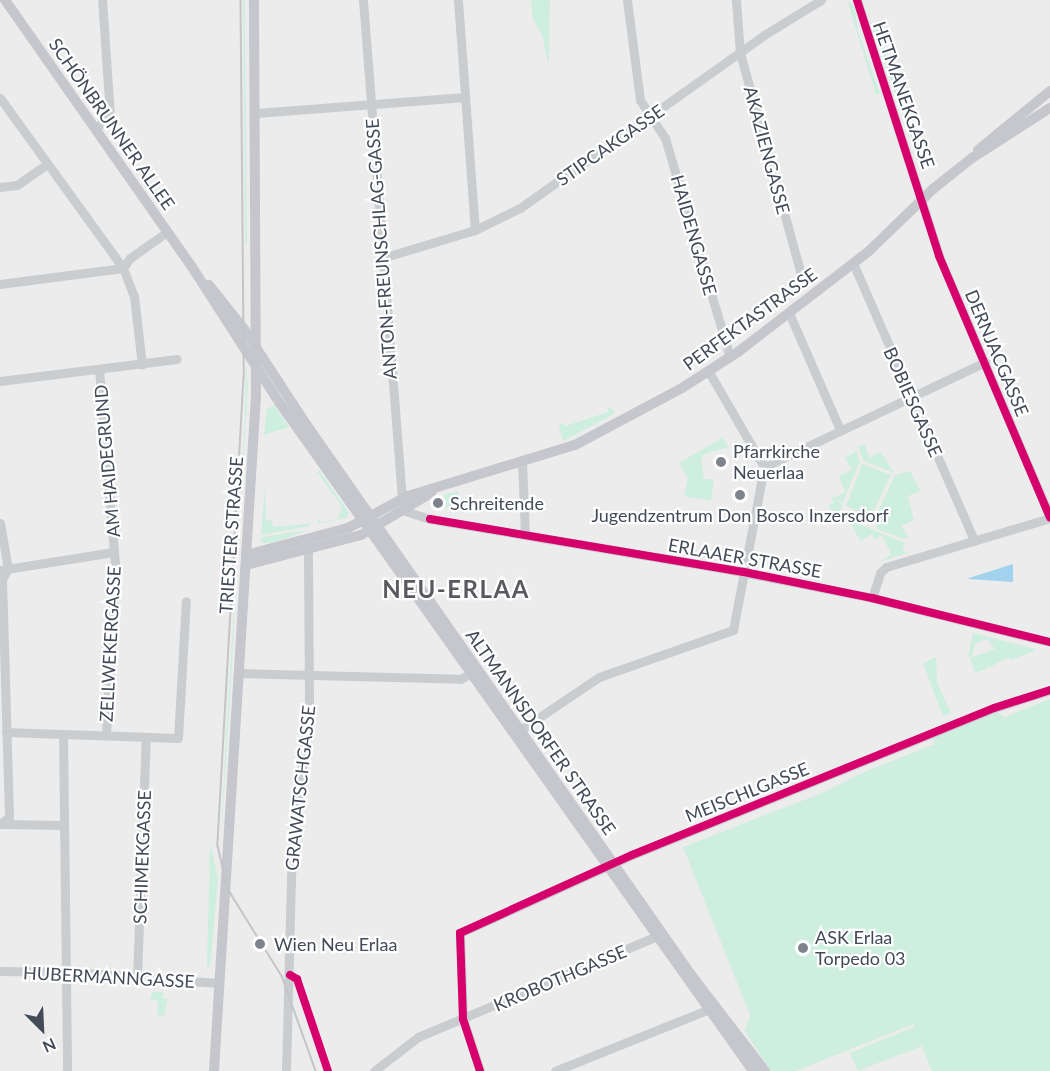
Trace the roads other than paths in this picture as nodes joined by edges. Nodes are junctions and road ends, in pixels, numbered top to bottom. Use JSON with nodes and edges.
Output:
{"nodes":[{"id":1,"x":5,"y":0,"type":"edge"},
{"id":2,"x":102,"y":0,"type":"edge"},
{"id":3,"x":254,"y":0,"type":"edge"},
{"id":4,"x":363,"y":0,"type":"edge"},
{"id":5,"x":458,"y":0,"type":"edge"},
{"id":6,"x":627,"y":0,"type":"edge"},
{"id":7,"x":736,"y":0,"type":"edge"},
{"id":8,"x":821,"y":0,"type":"edge"},
{"id":9,"x":857,"y":0,"type":"edge"},
{"id":10,"x":740,"y":53,"type":"junction"},
{"id":11,"x":1050,"y":91,"type":"edge"},
{"id":12,"x":465,"y":97,"type":"junction"},
{"id":13,"x":0,"y":98,"type":"edge"},
{"id":14,"x":370,"y":104,"type":"junction"},
{"id":15,"x":1050,"y":108,"type":"edge"},
{"id":16,"x":256,"y":113,"type":"junction"},
{"id":17,"x":650,"y":116,"type":"junction"},
{"id":18,"x":96,"y":128,"type":"junction"},
{"id":19,"x":972,"y":158,"type":"junction"},
{"id":20,"x":47,"y":164,"type":"junction"},
{"id":21,"x":0,"y":187,"type":"edge"},
{"id":22,"x":921,"y":200,"type":"junction"},
{"id":23,"x":475,"y":230,"type":"junction"},
{"id":24,"x":167,"y":232,"type":"junction"},
{"id":25,"x":382,"y":258,"type":"junction"},
{"id":26,"x":853,"y":263,"type":"junction"},
{"id":27,"x":192,"y":267,"type":"junction"},
{"id":28,"x":123,"y":268,"type":"junction"},
{"id":29,"x":803,"y":282,"type":"dead end"},
{"id":30,"x":0,"y":284,"type":"edge"},
{"id":31,"x":789,"y":313,"type":"junction"},
{"id":32,"x":257,"y":350,"type":"junction"},
{"id":33,"x":730,"y":357,"type":"junction"},
{"id":34,"x":177,"y":359,"type":"dead end"},
{"id":35,"x":985,"y":362,"type":"junction"},
{"id":36,"x":141,"y":365,"type":"junction"},
{"id":37,"x":257,"y":367,"type":"junction"},
{"id":38,"x":99,"y":369,"type":"junction"},
{"id":39,"x":710,"y":372,"type":"junction"},
{"id":40,"x":0,"y":381,"type":"edge"},
{"id":41,"x":911,"y":397,"type":"junction"},
{"id":42,"x":279,"y":402,"type":"junction"},
{"id":43,"x":255,"y":410,"type":"junction"},
{"id":44,"x":840,"y":430,"type":"junction"},
{"id":45,"x":522,"y":461,"type":"junction"},
{"id":46,"x":764,"y":467,"type":"junction"},
{"id":47,"x":402,"y":504,"type":"junction"},
{"id":48,"x":1050,"y":517,"type":"edge"},
{"id":49,"x":0,"y":523,"type":"edge"},
{"id":50,"x":371,"y":524,"type":"junction"},
{"id":51,"x":525,"y":535,"type":"junction"},
{"id":52,"x":974,"y":540,"type":"junction"},
{"id":53,"x":308,"y":549,"type":"junction"},
{"id":54,"x":114,"y":552,"type":"junction"},
{"id":55,"x":246,"y":560,"type":"junction"},
{"id":56,"x":4,"y":570,"type":"edge"},
{"id":57,"x":744,"y":572,"type":"junction"},
{"id":58,"x":872,"y":598,"type":"junction"},
{"id":59,"x":186,"y":602,"type":"dead end"},
{"id":60,"x":1050,"y":642,"type":"edge"},
{"id":61,"x":473,"y":671,"type":"junction"},
{"id":62,"x":239,"y":673,"type":"junction"},
{"id":63,"x":307,"y":676,"type":"junction"},
{"id":64,"x":1050,"y":690,"type":"edge"},
{"id":65,"x":6,"y":732,"type":"junction"},
{"id":66,"x":517,"y":733,"type":"junction"},
{"id":67,"x":63,"y":734,"type":"junction"},
{"id":68,"x":106,"y":735,"type":"junction"},
{"id":69,"x":146,"y":737,"type":"junction"},
{"id":70,"x":4,"y":809,"type":"edge"},
{"id":71,"x":0,"y":824,"type":"edge"},
{"id":72,"x":24,"y":824,"type":"junction"},
{"id":73,"x":63,"y":825,"type":"junction"},
{"id":74,"x":611,"y":866,"type":"junction"},
{"id":75,"x":655,"y":937,"type":"junction"},
{"id":76,"x":0,"y":971,"type":"edge"},
{"id":77,"x":67,"y":972,"type":"junction"},
{"id":78,"x":137,"y":978,"type":"junction"},
{"id":79,"x":218,"y":983,"type":"junction"},
{"id":80,"x":707,"y":1010,"type":"junction"},
{"id":81,"x":463,"y":1019,"type":"junction"},
{"id":82,"x":67,"y":1071,"type":"edge"},
{"id":83,"x":214,"y":1071,"type":"edge"},
{"id":84,"x":286,"y":1071,"type":"edge"},
{"id":85,"x":374,"y":1071,"type":"edge"},
{"id":86,"x":480,"y":1071,"type":"edge"},
{"id":87,"x":555,"y":1071,"type":"edge"},
{"id":88,"x":753,"y":1071,"type":"edge"},
{"id":89,"x":765,"y":1071,"type":"edge"}],
"edges":[{"from":1,"to":18,"type":"main road","name":"SCHÖNBRUNNER ALLEE"},
{"from":2,"to":18,"type":"street"},
{"from":3,"to":16,"type":"main road","name":"TRIESTER STRASSE"},
{"from":4,"to":14,"type":"street","name":"ANTON-FREUNSCHLAG-GASSE"},
{"from":5,"to":12,"type":"street"},
{"from":6,"to":17,"type":"street","name":"HAIDENGASSE"},
{"from":7,"to":10,"type":"street","name":"AKAZIENGASSE"},
{"from":8,"to":10,"type":"street","name":"STIPCAKGASSE"},
{"from":9,"to":22,"type":"street","name":"HETMANEKGASSE"},
{"from":10,"to":17,"type":"street","name":"STIPCAKGASSE"},
{"from":10,"to":29,"type":"street","name":"AKAZIENGASSE"},
{"from":11,"to":19,"type":"main road","name":"PERFEKTASTRASSE"},
{"from":12,"to":14,"type":"street"},
{"from":12,"to":23,"type":"street"},
{"from":13,"to":20,"type":"street"},
{"from":14,"to":16,"type":"street"},
{"from":14,"to":25,"type":"street","name":"ANTON-FREUNSCHLAG-GASSE"},
{"from":15,"to":19,"type":"main road","name":"PERFEKTASTRASSE"},
{"from":16,"to":32,"type":"main road","name":"TRIESTER STRASSE"},
{"from":17,"to":23,"type":"street","name":"STIPCAKGASSE"},
{"from":17,"to":33,"type":"street","name":"HAIDENGASSE"},
{"from":18,"to":24,"type":"main road","name":"SCHÖNBRUNNER ALLEE"},
{"from":19,"to":22,"type":"main road","name":"PERFEKTASTRASSE"},
{"from":20,"to":21,"type":"street"},
{"from":20,"to":28,"type":"street"},
{"from":22,"to":26,"type":"main road","name":"PERFEKTASTRASSE"},
{"from":22,"to":35,"type":"street","name":"DERNJACGASSE"},
{"from":23,"to":25,"type":"street","name":"STIPCAKGASSE"},
{"from":24,"to":27,"type":"main road","name":"SCHÖNBRUNNER ALLEE"},
{"from":24,"to":28,"type":"street"},
{"from":25,"to":47,"type":"street","name":"ANTON-FREUNSCHLAG-GASSE"},
{"from":26,"to":31,"type":"main road","name":"PERFEKTASTRASSE"},
{"from":26,"to":41,"type":"street","name":"BOBIESGASSE"},
{"from":27,"to":32,"type":"main road","name":"ALTMANNSDORFER STRASSE"},
{"from":27,"to":37,"type":"main road","name":"ALTMANNSDORFER STRASSE"},
{"from":28,"to":30,"type":"street"},
{"from":28,"to":36,"type":"street"},
{"from":31,"to":33,"type":"main road","name":"PERFEKTASTRASSE"},
{"from":31,"to":44,"type":"street"},
{"from":32,"to":37,"type":"main road","name":"TRIESTER STRASSE"},
{"from":32,"to":50,"type":"main road","name":"ALTMANNSDORFER STRASSE"},
{"from":33,"to":39,"type":"main road","name":"PERFEKTASTRASSE"},
{"from":34,"to":36,"type":"street"},
{"from":35,"to":41,"type":"street"},
{"from":35,"to":48,"type":"street","name":"DERNJACGASSE"},
{"from":36,"to":38,"type":"street"},
{"from":37,"to":42,"type":"main road","name":"ALTMANNSDORFER STRASSE"},
{"from":37,"to":43,"type":"main road","name":"TRIESTER STRASSE"},
{"from":38,"to":40,"type":"street"},
{"from":38,"to":54,"type":"street","name":"AM HAIDEGRUND"},
{"from":39,"to":45,"type":"main road","name":"PERFEKTASTRASSE"},
{"from":39,"to":46,"type":"street"},
{"from":41,"to":44,"type":"street"},
{"from":41,"to":52,"type":"street","name":"BOBIESGASSE"},
{"from":42,"to":43,"type":"main road"},
{"from":42,"to":50,"type":"main road","name":"ALTMANNSDORFER STRASSE"},
{"from":43,"to":55,"type":"main road","name":"TRIESTER STRASSE"},
{"from":44,"to":46,"type":"street"},
{"from":45,"to":47,"type":"main road","name":"PERFEKTASTRASSE"},
{"from":45,"to":51,"type":"street"},
{"from":46,"to":57,"type":"street"},
{"from":47,"to":50,"type":"main road"},
{"from":47,"to":51,"type":"street","name":"ERLAAER STRASSE"},
{"from":48,"to":52,"type":"street"},
{"from":49,"to":56,"type":"street"},
{"from":50,"to":53,"type":"main road"},
{"from":50,"to":55,"type":"main road"},
{"from":50,"to":61,"type":"main road","name":"ALTMANNSDORFER STRASSE"},
{"from":51,"to":57,"type":"street","name":"ERLAAER STRASSE"},
{"from":52,"to":58,"type":"street"},
{"from":53,"to":55,"type":"main road"},
{"from":53,"to":63,"type":"street","name":"GRAWATSCHGASSE"},
{"from":54,"to":56,"type":"street"},
{"from":54,"to":68,"type":"street","name":"ZELLWEKERGASSE"},
{"from":55,"to":62,"type":"main road","name":"TRIESTER STRASSE"},
{"from":56,"to":65,"type":"street"},
{"from":57,"to":58,"type":"street","name":"ERLAAER STRASSE"},
{"from":57,"to":66,"type":"street"},
{"from":58,"to":60,"type":"street","name":"ERLAAER STRASSE"},
{"from":59,"to":69,"type":"street"},
{"from":61,"to":63,"type":"street"},
{"from":61,"to":66,"type":"main road","name":"ALTMANNSDORFER STRASSE"},
{"from":62,"to":63,"type":"street"},
{"from":62,"to":79,"type":"main road","name":"TRIESTER STRASSE"},
{"from":63,"to":84,"type":"street","name":"GRAWATSCHGASSE"},
{"from":64,"to":74,"type":"street","name":"MEISCHLGASSE"},
{"from":65,"to":67,"type":"street"},
{"from":65,"to":70,"type":"street"},
{"from":66,"to":74,"type":"main road","name":"ALTMANNSDORFER STRASSE"},
{"from":67,"to":68,"type":"street"},
{"from":67,"to":73,"type":"street"},
{"from":68,"to":69,"type":"street"},
{"from":69,"to":78,"type":"street","name":"SCHIMEKGASSE"},
{"from":70,"to":71,"type":"street"},
{"from":70,"to":72,"type":"street"},
{"from":71,"to":72,"type":"street"},
{"from":72,"to":73,"type":"street"},
{"from":73,"to":77,"type":"street"},
{"from":74,"to":75,"type":"main road","name":"ALTMANNSDORFER STRASSE"},
{"from":74,"to":81,"type":"street","name":"MEISCHLGASSE"},
{"from":74,"to":89,"type":"main road","name":"ALTMANNSDORFER STRASSE"},
{"from":75,"to":80,"type":"main road","name":"ALTMANNSDORFER STRASSE"},
{"from":75,"to":81,"type":"street","name":"KROBOTHGASSE"},
{"from":76,"to":77,"type":"street","name":"HUBERMANNGASSE"},
{"from":77,"to":78,"type":"street","name":"HUBERMANNGASSE"},
{"from":77,"to":82,"type":"street"},
{"from":78,"to":79,"type":"street","name":"HUBERMANNGASSE"},
{"from":79,"to":83,"type":"main road","name":"TRIESTER STRASSE"},
{"from":80,"to":87,"type":"street"},
{"from":80,"to":88,"type":"main road","name":"ALTMANNSDORFER STRASSE"},
{"from":81,"to":85,"type":"street","name":"KROBOTHGASSE"},
{"from":81,"to":86,"type":"street"}]}
